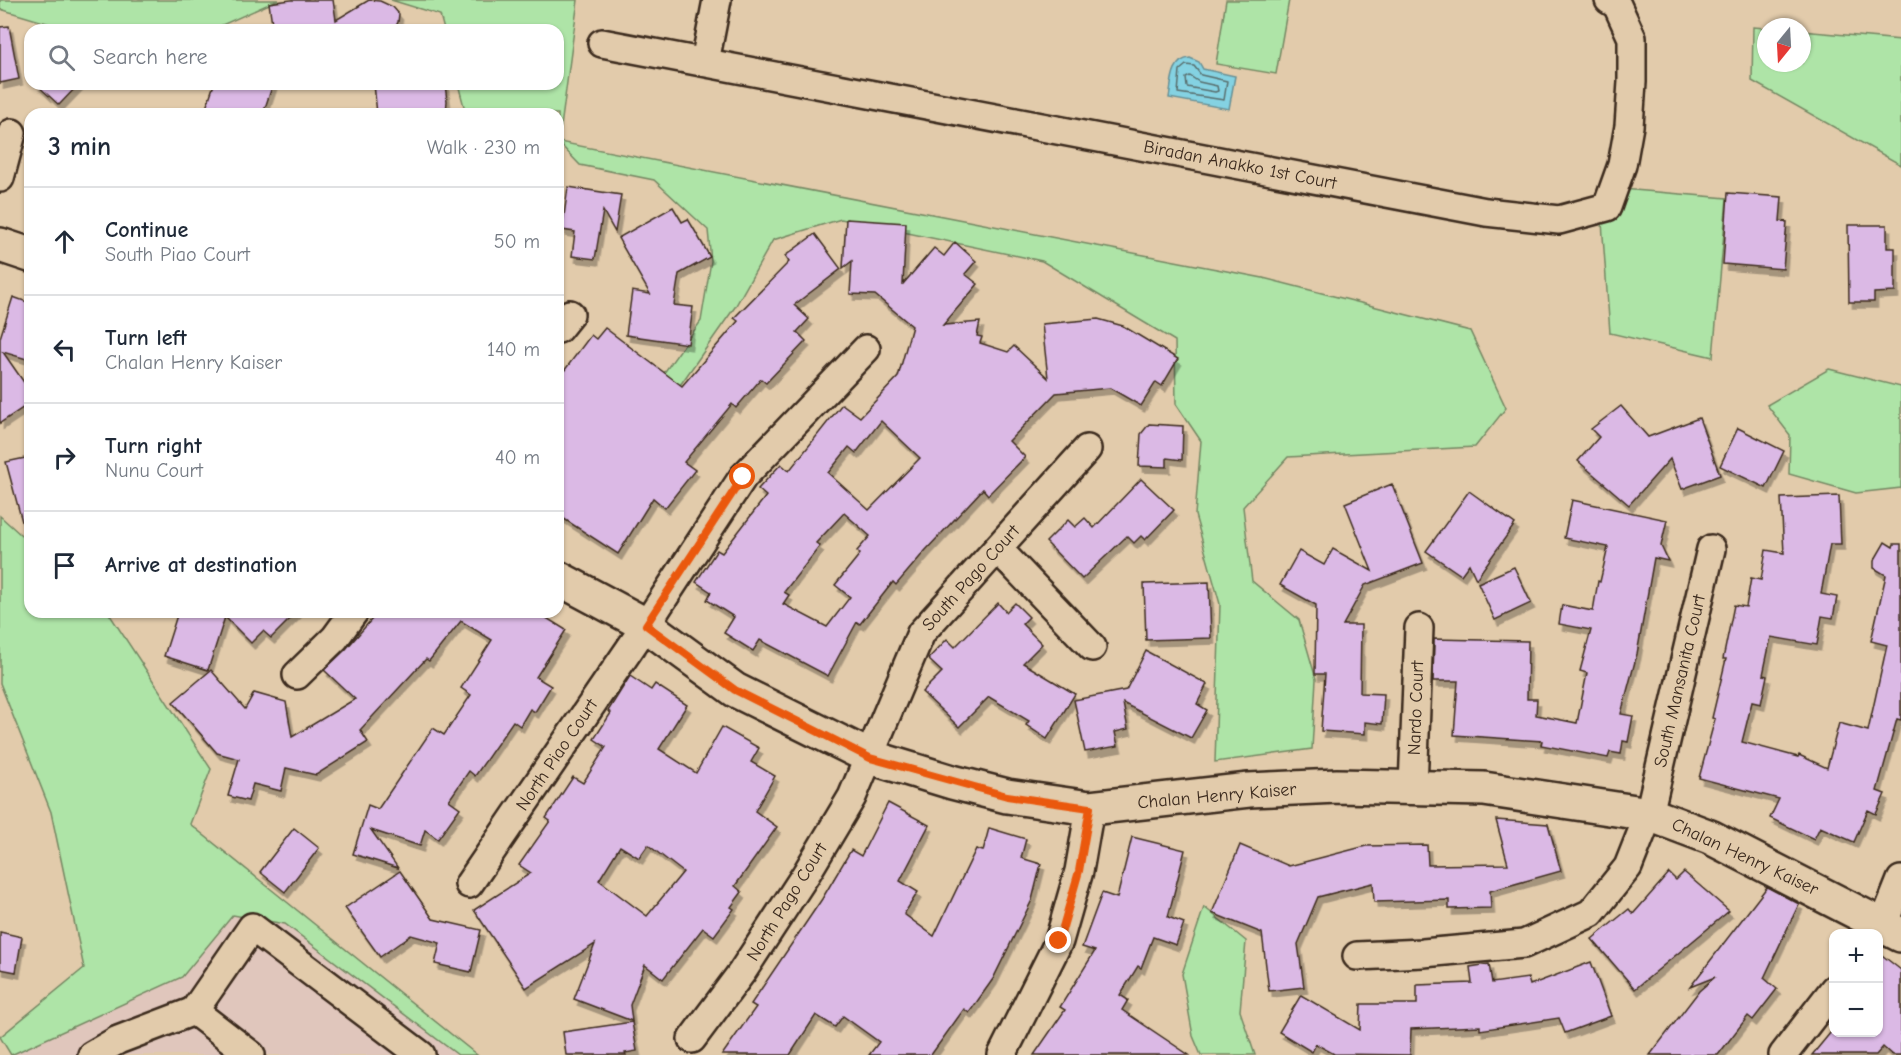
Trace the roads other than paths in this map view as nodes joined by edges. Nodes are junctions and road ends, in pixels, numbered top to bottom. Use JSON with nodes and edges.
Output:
{"nodes":[{"id":1,"x":717,"y":0,"type":"edge"},
{"id":2,"x":1609,"y":0,"type":"edge"},
{"id":3,"x":602,"y":43,"type":"dead end"},
{"id":4,"x":705,"y":62,"type":"junction"},
{"id":5,"x":12,"y":133,"type":"dead end"},
{"id":6,"x":0,"y":178,"type":"edge"},
{"id":7,"x":0,"y":245,"type":"edge"},
{"id":8,"x":24,"y":253,"type":"edge"},
{"id":9,"x":866,"y":349,"type":"dead end"},
{"id":10,"x":1086,"y":448,"type":"dead end"},
{"id":11,"x":998,"y":549,"type":"junction"},
{"id":12,"x":1711,"y":549,"type":"dead end"},
{"id":13,"x":564,"y":581,"type":"edge"},
{"id":14,"x":350,"y":618,"type":"edge"},
{"id":15,"x":646,"y":625,"type":"junction"},
{"id":16,"x":1419,"y":628,"type":"dead end"},
{"id":17,"x":1092,"y":647,"type":"dead end"},
{"id":18,"x":297,"y":675,"type":"dead end"},
{"id":19,"x":870,"y":758,"type":"junction"},
{"id":20,"x":1413,"y":788,"type":"junction"},
{"id":21,"x":1090,"y":808,"type":"junction"},
{"id":22,"x":1649,"y":813,"type":"junction"},
{"id":23,"x":1901,"y":880,"type":"edge"},
{"id":24,"x":469,"y":884,"type":"dead end"},
{"id":25,"x":1887,"y":931,"type":"edge"},
{"id":26,"x":1357,"y":956,"type":"dead end"},
{"id":27,"x":1829,"y":994,"type":"edge"},
{"id":28,"x":194,"y":1011,"type":"junction"},
{"id":29,"x":692,"y":1039,"type":"dead end"},
{"id":30,"x":92,"y":1055,"type":"edge"},
{"id":31,"x":251,"y":1055,"type":"edge"},
{"id":32,"x":421,"y":1055,"type":"edge"},
{"id":33,"x":1002,"y":1055,"type":"edge"},
{"id":34,"x":1783,"y":1055,"type":"edge"}],
"edges":[{"from":1,"to":4,"type":"street"},
{"from":2,"to":4,"type":"street","name":"Biradan Anakko 1st Court"},
{"from":3,"to":4,"type":"street"},
{"from":5,"to":6,"type":"street"},
{"from":7,"to":8,"type":"street"},
{"from":9,"to":15,"type":"street","name":"North Piao Court"},
{"from":10,"to":11,"type":"street","name":"South Pago Court"},
{"from":11,"to":17,"type":"street"},
{"from":11,"to":19,"type":"street","name":"South Pago Court"},
{"from":12,"to":22,"type":"street","name":"South Mansanita Court"},
{"from":13,"to":15,"type":"street","name":"Chalan Henry Kaiser"},
{"from":14,"to":18,"type":"street"},
{"from":15,"to":19,"type":"street","name":"Chalan Henry Kaiser"},
{"from":15,"to":24,"type":"street","name":"North Piao Court"},
{"from":16,"to":20,"type":"street","name":"Nardo Court"},
{"from":19,"to":21,"type":"street","name":"Chalan Henry Kaiser"},
{"from":19,"to":29,"type":"street","name":"North Pago Court"},
{"from":20,"to":21,"type":"street","name":"Chalan Henry Kaiser"},
{"from":20,"to":22,"type":"street","name":"Chalan Henry Kaiser"},
{"from":21,"to":33,"type":"street"},
{"from":22,"to":25,"type":"street","name":"Chalan Henry Kaiser"},
{"from":22,"to":26,"type":"street","name":"South Mansanita Court"},
{"from":23,"to":25,"type":"street"},
{"from":27,"to":34,"type":"street"},
{"from":28,"to":30,"type":"street"},
{"from":28,"to":31,"type":"street"},
{"from":28,"to":32,"type":"street"}]}
